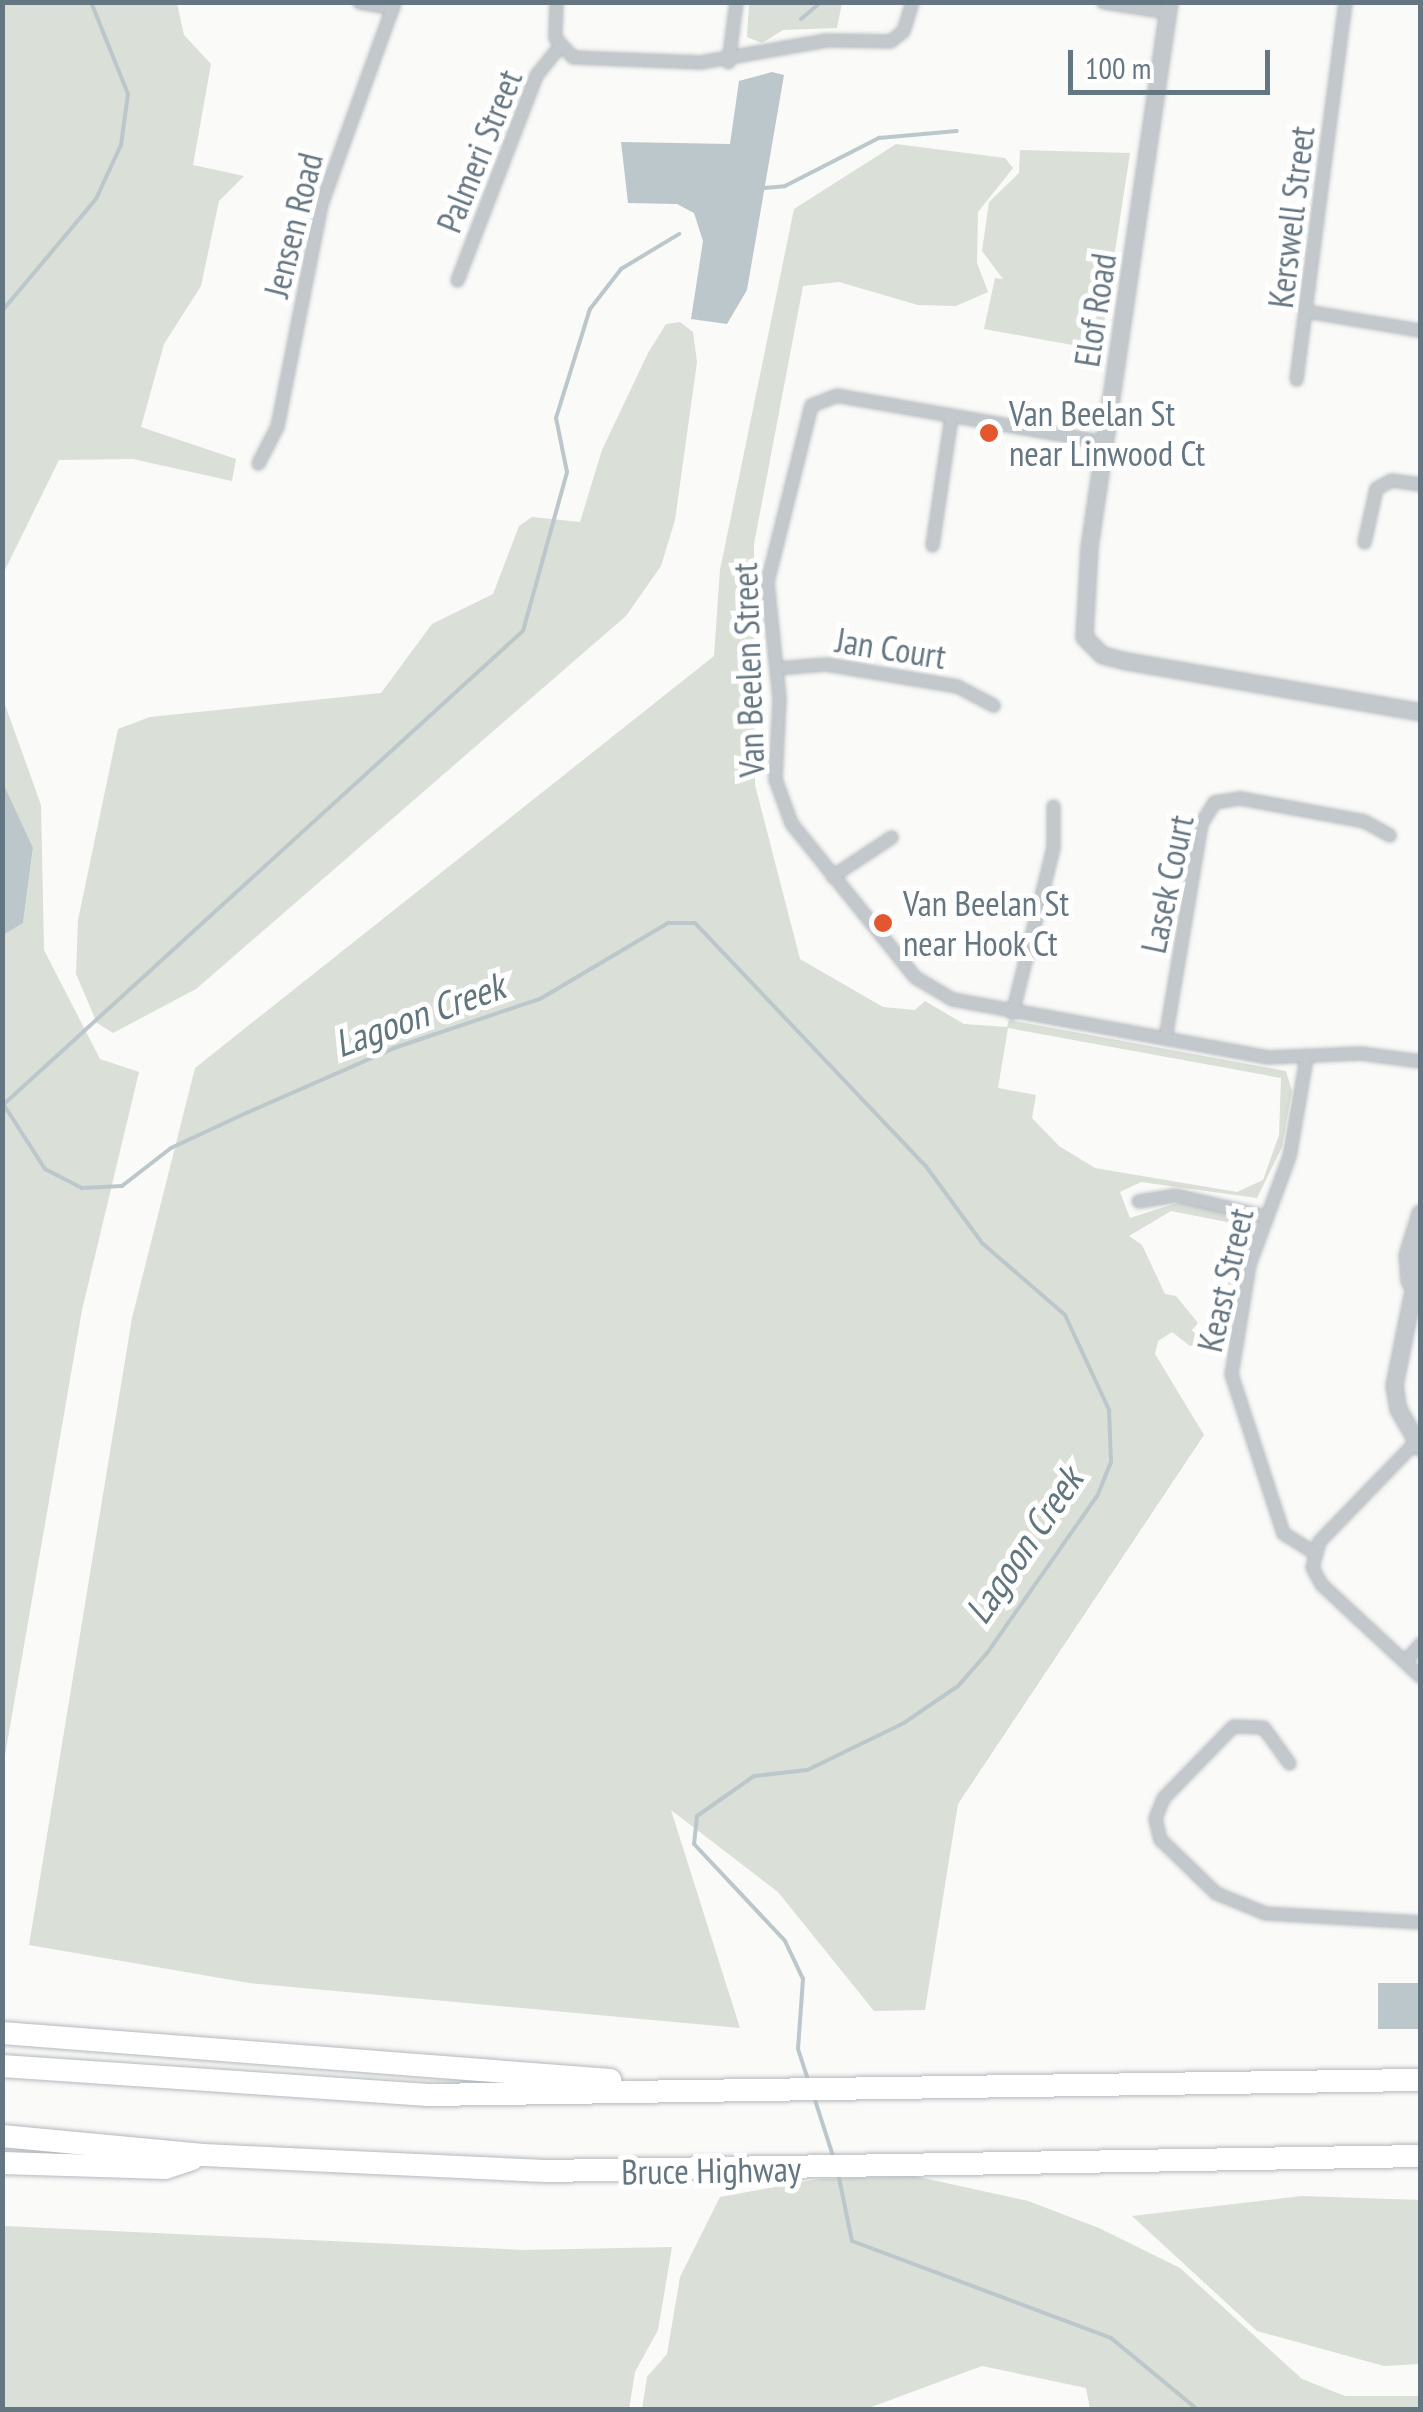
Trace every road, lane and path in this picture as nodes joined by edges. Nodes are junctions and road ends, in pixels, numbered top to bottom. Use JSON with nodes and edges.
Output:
{"nodes":[{"id":1,"x":359,"y":2,"type":"edge"},
{"id":2,"x":556,"y":2,"type":"edge"},
{"id":3,"x":736,"y":2,"type":"edge"},
{"id":4,"x":912,"y":2,"type":"edge"},
{"id":5,"x":1103,"y":2,"type":"edge"},
{"id":6,"x":1345,"y":2,"type":"edge"},
{"id":7,"x":393,"y":6,"type":"edge"},
{"id":8,"x":1167,"y":8,"type":"edge"},
{"id":9,"x":560,"y":47,"type":"junction"},
{"id":10,"x":728,"y":62,"type":"junction"},
{"id":11,"x":457,"y":280,"type":"dead end"},
{"id":12,"x":1306,"y":311,"type":"junction"},
{"id":13,"x":1420,"y":330,"type":"edge"},
{"id":14,"x":1296,"y":379,"type":"dead end"},
{"id":15,"x":951,"y":416,"type":"junction"},
{"id":16,"x":1105,"y":442,"type":"junction"},
{"id":17,"x":258,"y":463,"type":"dead end"},
{"id":18,"x":1420,"y":484,"type":"edge"},
{"id":19,"x":1364,"y":542,"type":"dead end"},
{"id":20,"x":932,"y":545,"type":"dead end"},
{"id":21,"x":776,"y":668,"type":"junction"},
{"id":22,"x":993,"y":705,"type":"dead end"},
{"id":23,"x":1420,"y":712,"type":"edge"},
{"id":24,"x":1052,"y":806,"type":"dead end"},
{"id":25,"x":1389,"y":835,"type":"dead end"},
{"id":26,"x":891,"y":837,"type":"dead end"},
{"id":27,"x":832,"y":876,"type":"junction"},
{"id":28,"x":1012,"y":1013,"type":"junction"},
{"id":29,"x":1165,"y":1038,"type":"junction"},
{"id":30,"x":1306,"y":1058,"type":"junction"},
{"id":31,"x":1420,"y":1061,"type":"edge"},
{"id":32,"x":1138,"y":1201,"type":"dead end"},
{"id":33,"x":1420,"y":1214,"type":"edge"},
{"id":34,"x":1265,"y":1216,"type":"junction"},
{"id":35,"x":1418,"y":1445,"type":"edge"},
{"id":36,"x":1313,"y":1552,"type":"junction"},
{"id":37,"x":1420,"y":1644,"type":"edge"},
{"id":38,"x":1405,"y":1660,"type":"junction"},
{"id":39,"x":1420,"y":1676,"type":"edge"},
{"id":40,"x":1289,"y":1763,"type":"dead end"},
{"id":41,"x":1420,"y":1922,"type":"edge"},
{"id":42,"x":2,"y":2033,"type":"edge"},
{"id":43,"x":2,"y":2066,"type":"edge"},
{"id":44,"x":1420,"y":2080,"type":"edge"},
{"id":45,"x":757,"y":2094,"type":"junction"},
{"id":46,"x":2,"y":2136,"type":"edge"},
{"id":47,"x":203,"y":2155,"type":"junction"},
{"id":48,"x":1420,"y":2156,"type":"edge"},
{"id":49,"x":2,"y":2163,"type":"edge"}],
"edges":[{"from":1,"to":7,"type":"street"},
{"from":2,"to":9,"type":"street"},
{"from":3,"to":10,"type":"street"},
{"from":4,"to":10,"type":"street"},
{"from":5,"to":8,"type":"street"},
{"from":6,"to":12,"type":"street","name":"Kerswell Street"},
{"from":7,"to":17,"type":"street","name":"Jensen Road"},
{"from":8,"to":16,"type":"street","name":"Elof Road"},
{"from":9,"to":10,"type":"street"},
{"from":9,"to":11,"type":"street","name":"Palmeri Street"},
{"from":12,"to":13,"type":"street"},
{"from":12,"to":14,"type":"street","name":"Kerswell Street"},
{"from":15,"to":16,"type":"street","name":"Van Beelen Street"},
{"from":15,"to":20,"type":"street"},
{"from":15,"to":21,"type":"street","name":"Van Beelen Street"},
{"from":16,"to":23,"type":"street","name":"Elof Road"},
{"from":18,"to":19,"type":"street"},
{"from":21,"to":22,"type":"street","name":"Jan Court"},
{"from":21,"to":27,"type":"street","name":"Van Beelen Street"},
{"from":24,"to":28,"type":"street"},
{"from":25,"to":29,"type":"street","name":"Lasek Court"},
{"from":26,"to":27,"type":"street"},
{"from":27,"to":28,"type":"street","name":"Van Beelen Street"},
{"from":28,"to":29,"type":"street","name":"Van Beelen Street"},
{"from":29,"to":30,"type":"street","name":"Van Beelen Street"},
{"from":30,"to":31,"type":"street","name":"Van Beelen Street"},
{"from":30,"to":34,"type":"street","name":"Keast Street"},
{"from":32,"to":34,"type":"street"},
{"from":33,"to":35,"type":"street"},
{"from":34,"to":36,"type":"street","name":"Keast Street"},
{"from":35,"to":36,"type":"street"},
{"from":36,"to":38,"type":"street"},
{"from":37,"to":38,"type":"street"},
{"from":38,"to":39,"type":"street"},
{"from":40,"to":41,"type":"street"},
{"from":42,"to":45,"type":"highway"},
{"from":43,"to":45,"type":"highway"},
{"from":44,"to":45,"type":"highway"},
{"from":46,"to":47,"type":"highway","name":"Bruce Highway"},
{"from":47,"to":48,"type":"highway","name":"Bruce Highway"},
{"from":47,"to":49,"type":"highway"}]}
